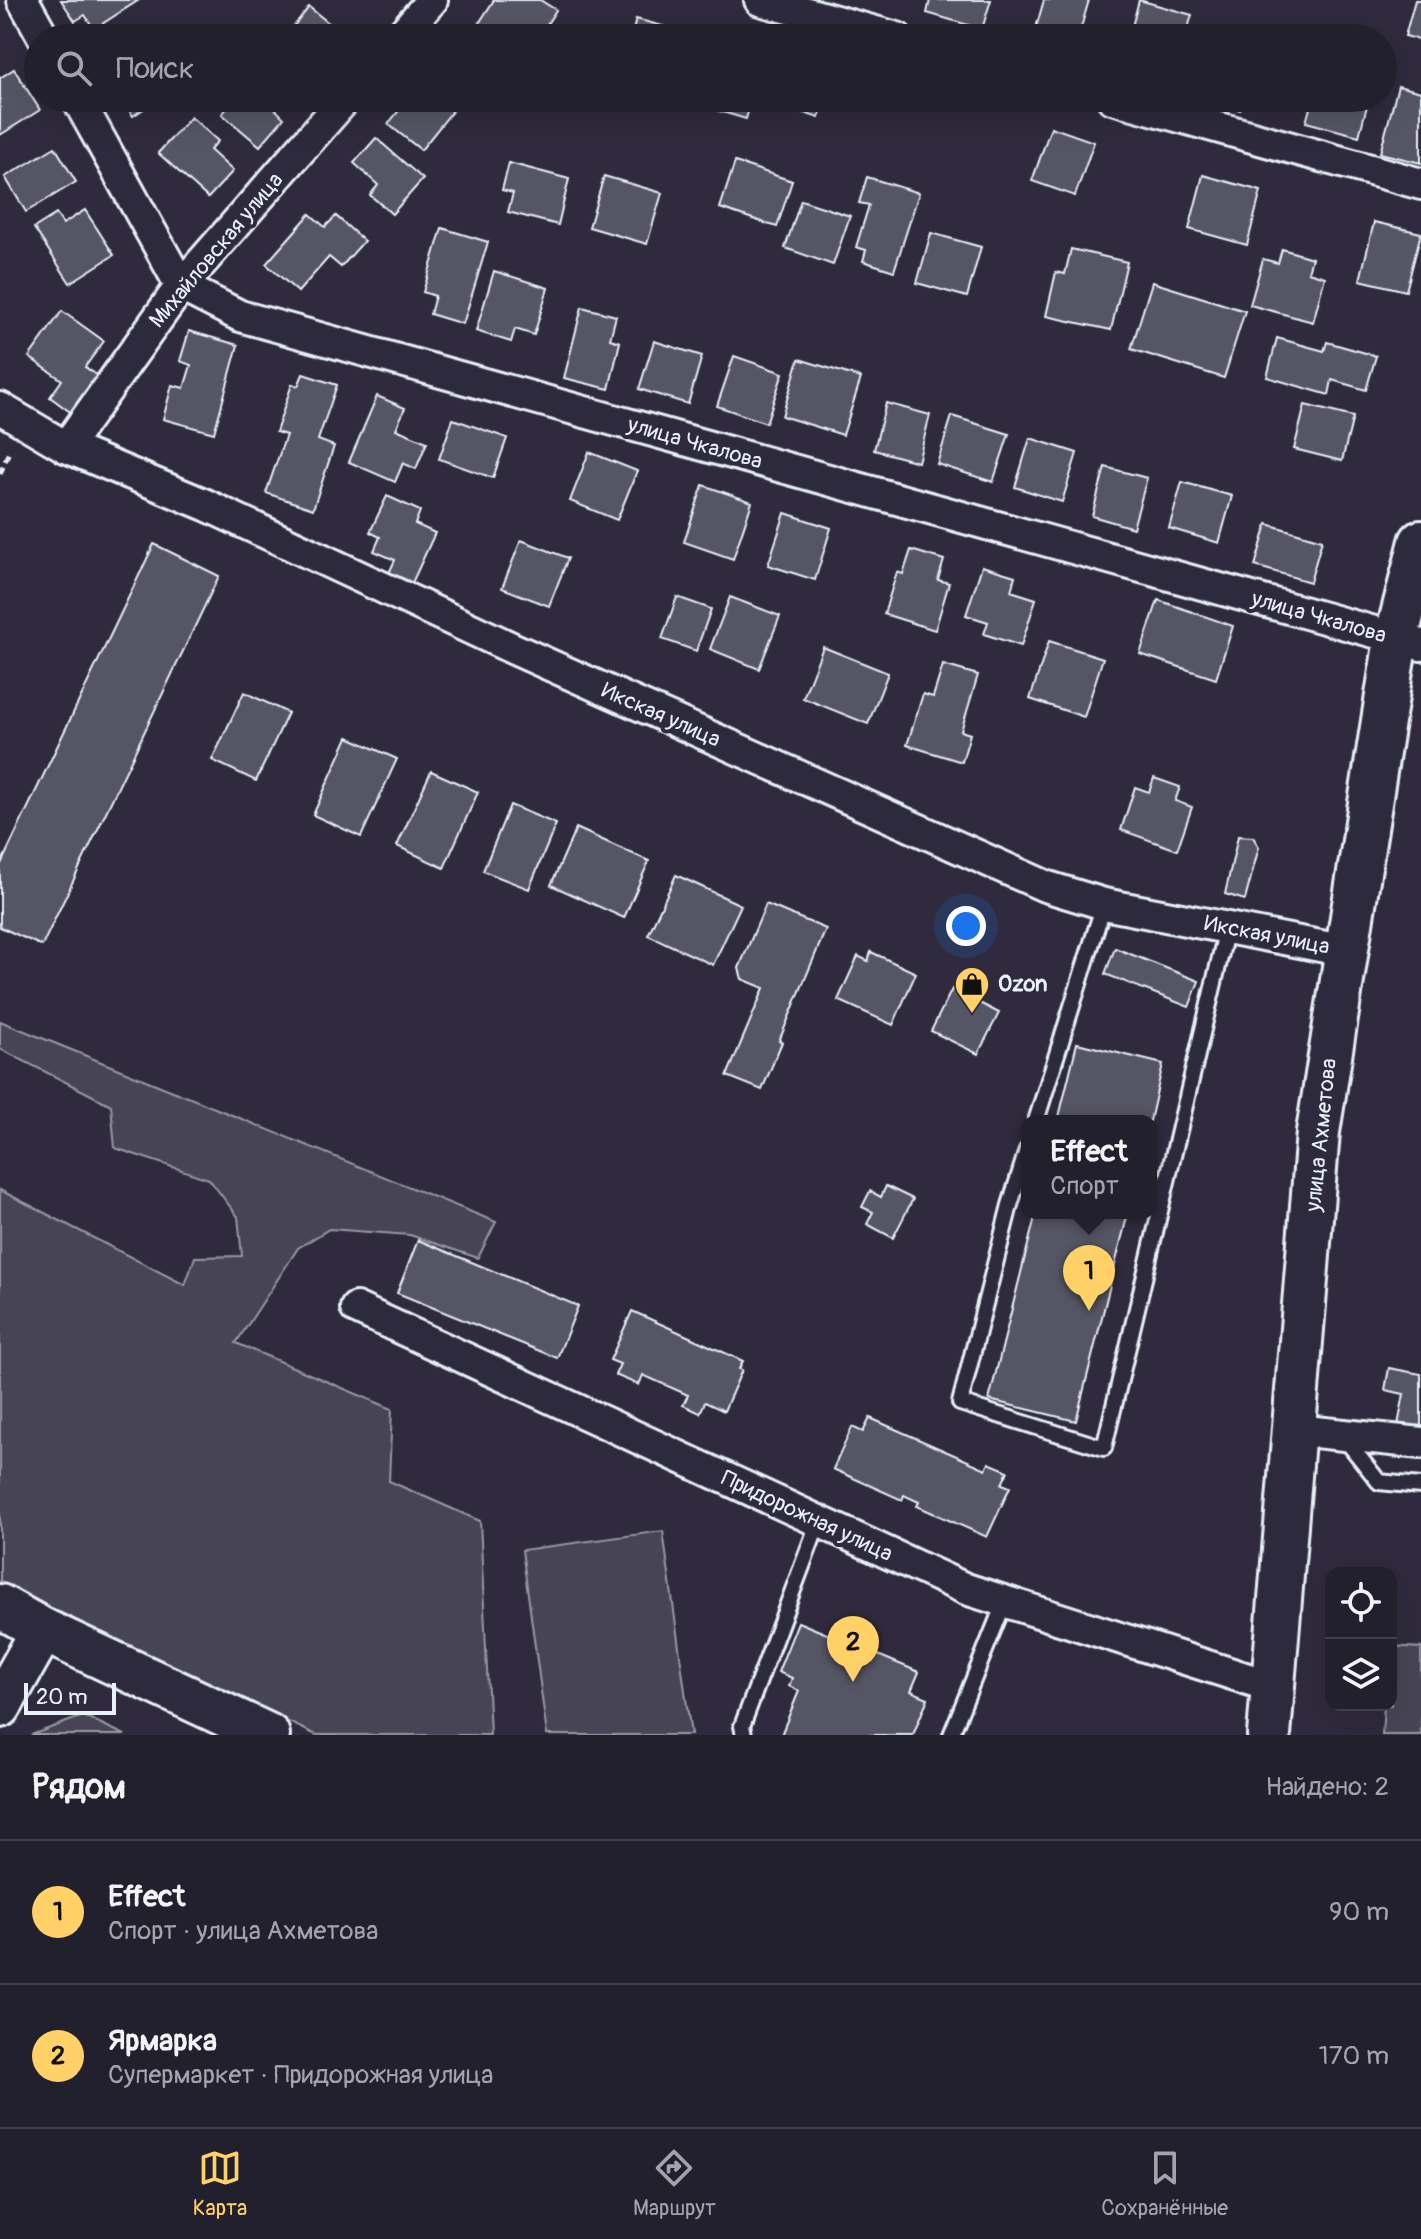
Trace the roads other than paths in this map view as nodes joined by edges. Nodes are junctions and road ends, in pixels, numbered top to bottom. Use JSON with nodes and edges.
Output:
{"nodes":[{"id":1,"x":23,"y":0,"type":"edge"},
{"id":2,"x":432,"y":0,"type":"edge"},
{"id":3,"x":760,"y":0,"type":"edge"},
{"id":4,"x":36,"y":24,"type":"edge"},
{"id":5,"x":411,"y":24,"type":"edge"},
{"id":6,"x":847,"y":24,"type":"edge"},
{"id":7,"x":85,"y":112,"type":"edge"},
{"id":8,"x":334,"y":112,"type":"edge"},
{"id":9,"x":1162,"y":112,"type":"edge"},
{"id":10,"x":1421,"y":184,"type":"edge"},
{"id":11,"x":181,"y":286,"type":"junction"},
{"id":12,"x":0,"y":408,"type":"edge"},
{"id":13,"x":66,"y":447,"type":"junction"},
{"id":14,"x":1421,"y":542,"type":"edge"},
{"id":15,"x":1408,"y":642,"type":"edge"},
{"id":16,"x":1104,"y":904,"type":"junction"},
{"id":17,"x":1227,"y":928,"type":"junction"},
{"id":18,"x":1346,"y":951,"type":"junction"},
{"id":19,"x":1038,"y":1115,"type":"edge"},
{"id":20,"x":1021,"y":1169,"type":"edge"},
{"id":21,"x":356,"y":1308,"type":"dead end"},
{"id":22,"x":1296,"y":1430,"type":"junction"},
{"id":23,"x":1342,"y":1435,"type":"junction"},
{"id":24,"x":1421,"y":1443,"type":"edge"},
{"id":25,"x":1421,"y":1486,"type":"edge"},
{"id":26,"x":819,"y":1521,"type":"junction"},
{"id":27,"x":1005,"y":1601,"type":"junction"},
{"id":28,"x":0,"y":1606,"type":"edge"},
{"id":29,"x":43,"y":1630,"type":"junction"},
{"id":30,"x":1273,"y":1687,"type":"junction"},
{"id":31,"x":0,"y":1706,"type":"edge"},
{"id":32,"x":268,"y":1735,"type":"edge"},
{"id":33,"x":744,"y":1735,"type":"edge"},
{"id":34,"x":951,"y":1735,"type":"edge"},
{"id":35,"x":1269,"y":1735,"type":"edge"}],
"edges":[{"from":1,"to":4,"type":"street"},
{"from":2,"to":5,"type":"street"},
{"from":3,"to":6,"type":"street"},
{"from":7,"to":11,"type":"street"},
{"from":8,"to":11,"type":"street","name":"Михайловская улица"},
{"from":9,"to":10,"type":"street"},
{"from":11,"to":13,"type":"street","name":"Михайловская улица"},
{"from":11,"to":15,"type":"street","name":"улица Чкалова"},
{"from":12,"to":13,"type":"street","name":"Икская улица"},
{"from":13,"to":16,"type":"street","name":"Икская улица"},
{"from":14,"to":15,"type":"main road","name":"улица Ахметова"},
{"from":15,"to":18,"type":"main road","name":"улица Ахметова"},
{"from":16,"to":17,"type":"street","name":"Икская улица"},
{"from":16,"to":19,"type":"lane"},
{"from":17,"to":18,"type":"street","name":"Икская улица"},
{"from":17,"to":20,"type":"lane"},
{"from":18,"to":22,"type":"main road","name":"улица Ахметова"},
{"from":21,"to":26,"type":"street","name":"Придорожная улица"},
{"from":22,"to":23,"type":"street"},
{"from":22,"to":30,"type":"main road","name":"улица Ахметова"},
{"from":23,"to":24,"type":"street"},
{"from":23,"to":25,"type":"lane"},
{"from":26,"to":27,"type":"street","name":"Придорожная улица"},
{"from":26,"to":33,"type":"lane"},
{"from":27,"to":30,"type":"street","name":"Придорожная улица"},
{"from":27,"to":34,"type":"lane"},
{"from":28,"to":29,"type":"main road"},
{"from":29,"to":31,"type":"main road"},
{"from":29,"to":32,"type":"main road"},
{"from":30,"to":35,"type":"main road","name":"улица Ахметова"}]}
